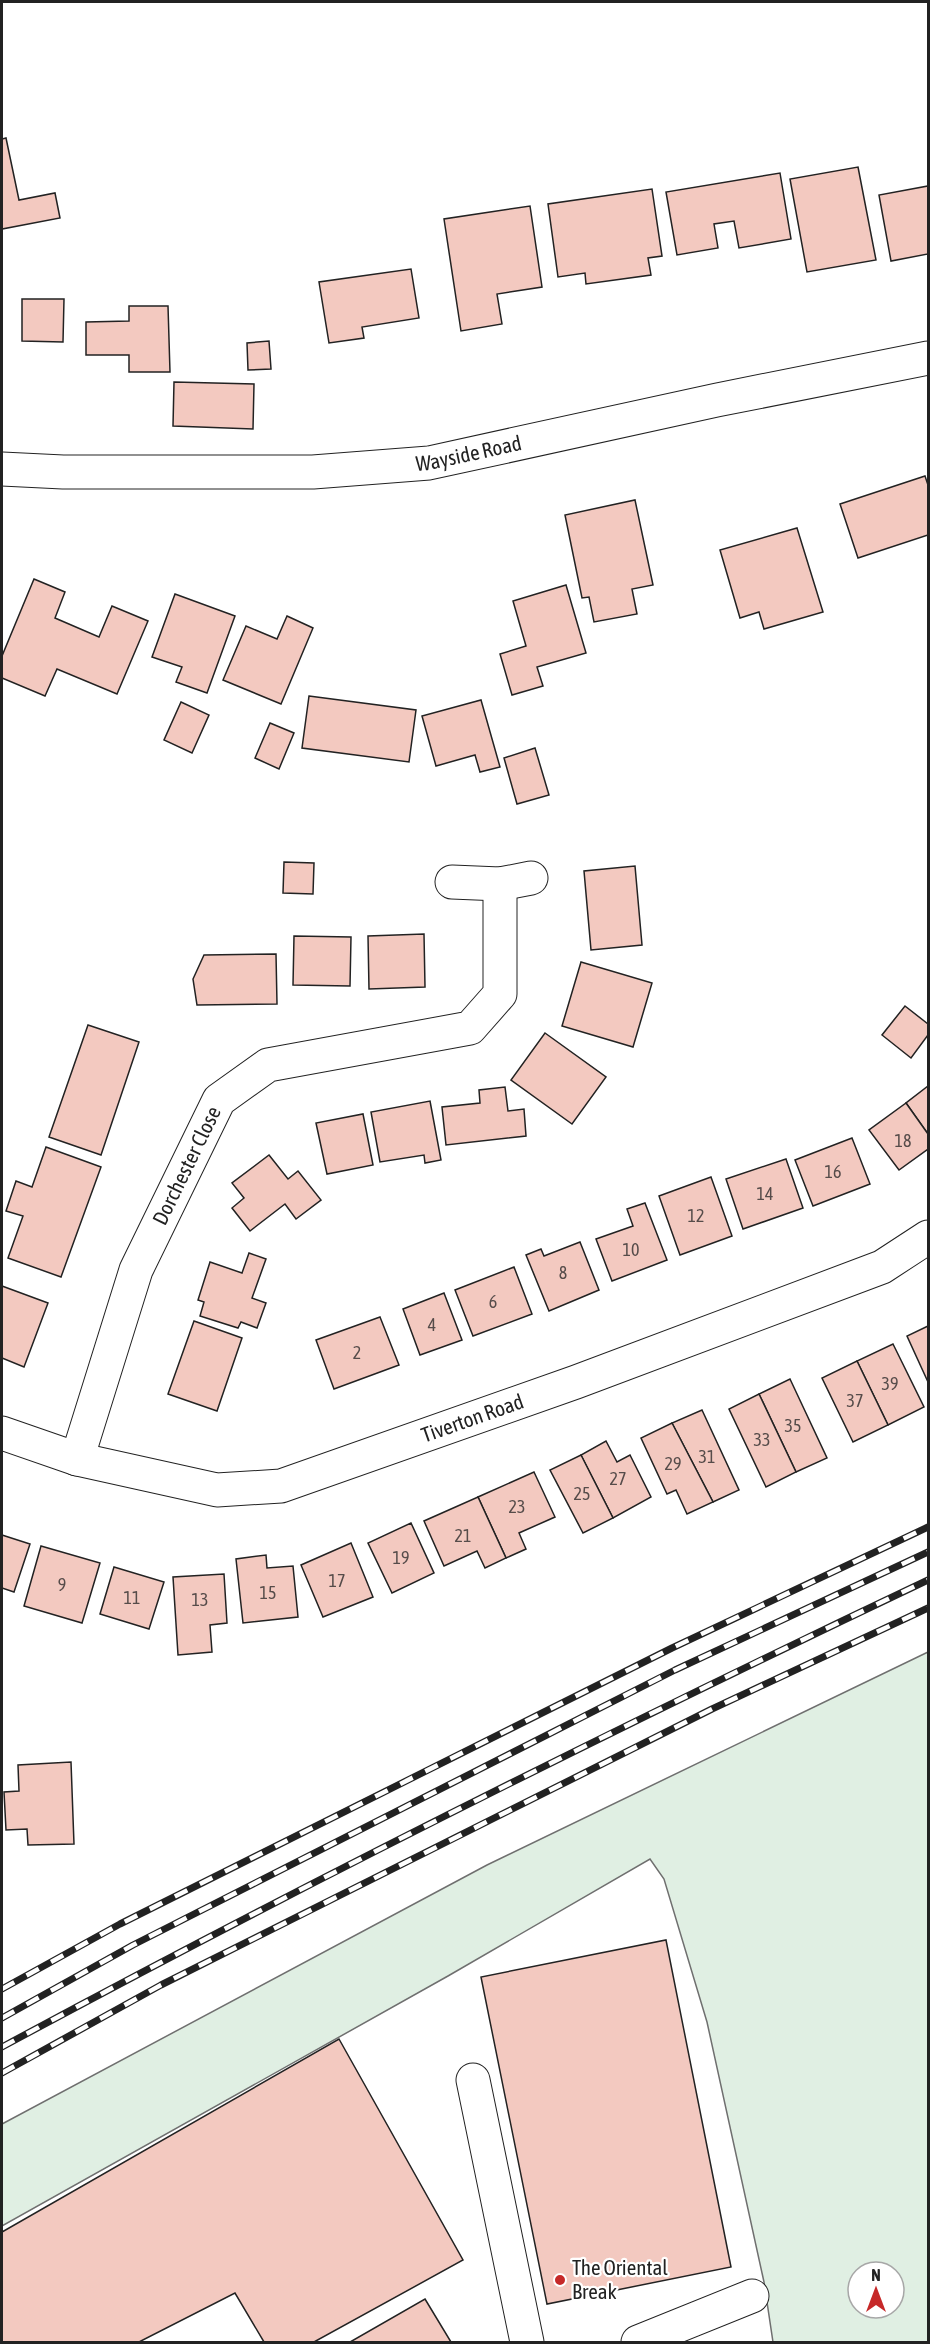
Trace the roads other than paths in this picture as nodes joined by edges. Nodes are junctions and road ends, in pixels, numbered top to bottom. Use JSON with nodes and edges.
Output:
{"nodes":[{"id":1,"x":928,"y":358,"type":"edge"},
{"id":2,"x":2,"y":469,"type":"edge"},
{"id":3,"x":452,"y":882,"type":"dead end"},
{"id":4,"x":928,"y":1237,"type":"edge"},
{"id":5,"x":2,"y":1432,"type":"edge"},
{"id":6,"x":77,"y":1459,"type":"junction"},
{"id":7,"x":473,"y":2080,"type":"dead end"},
{"id":8,"x":752,"y":2296,"type":"dead end"},
{"id":9,"x":527,"y":2343,"type":"edge"},
{"id":10,"x":638,"y":2343,"type":"edge"}],
"edges":[{"from":1,"to":2,"type":"street","name":"Wayside Road"},
{"from":3,"to":6,"type":"street","name":"Dorchester Close"},
{"from":4,"to":6,"type":"street","name":"Tiverton Road"},
{"from":5,"to":6,"type":"street","name":"Tiverton Road"},
{"from":7,"to":9,"type":"street"},
{"from":8,"to":10,"type":"street"}]}
